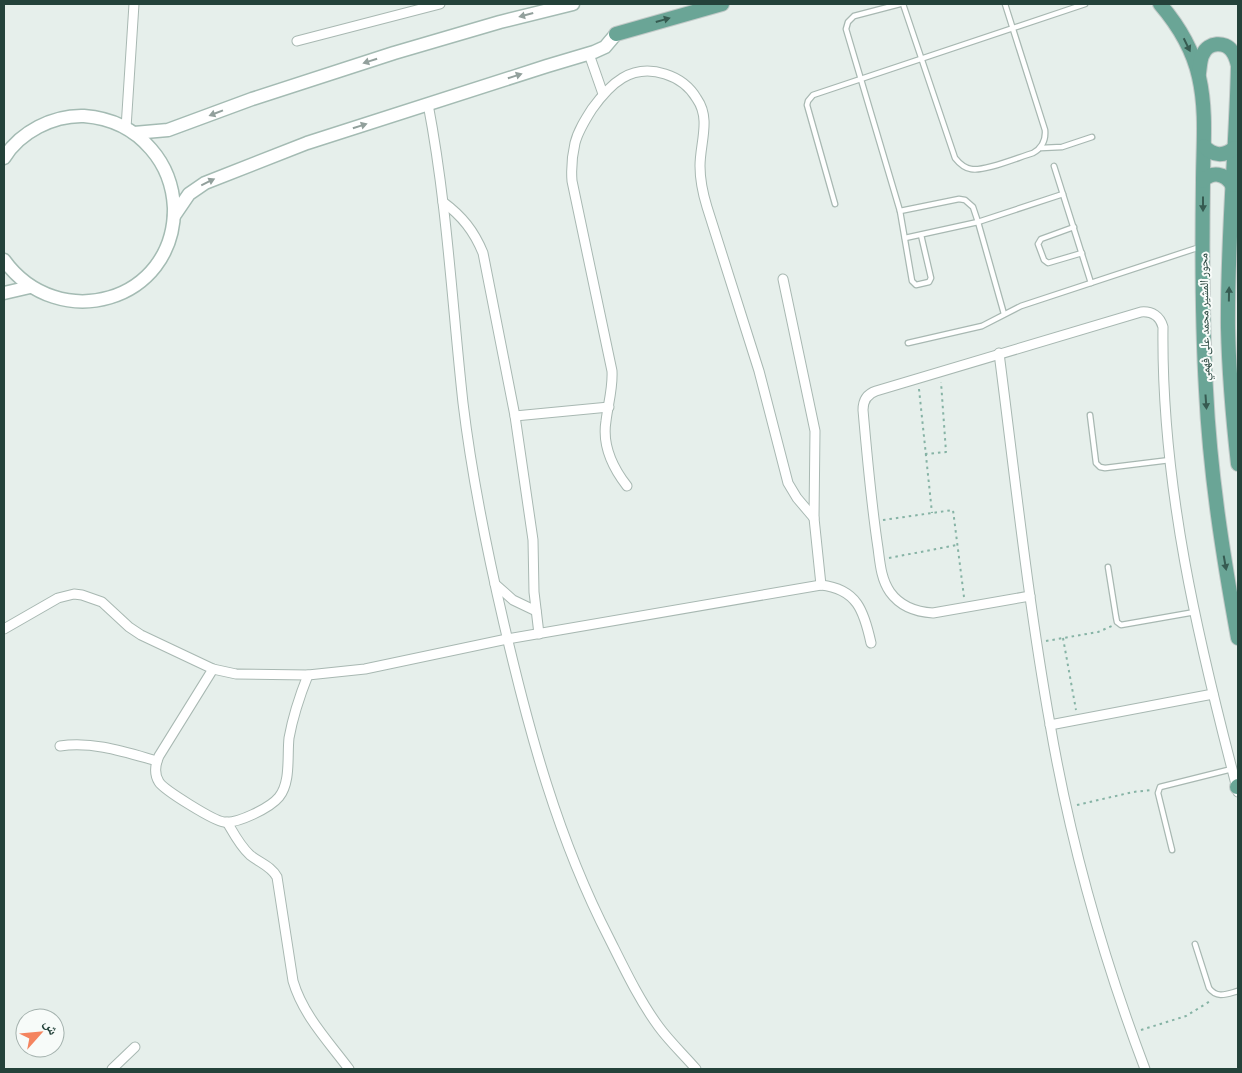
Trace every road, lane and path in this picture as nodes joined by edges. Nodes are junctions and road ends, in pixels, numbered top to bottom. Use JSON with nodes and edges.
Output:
{"nodes":[{"id":1,"x":134,"y":4,"type":"edge"},
{"id":2,"x":440,"y":4,"type":"edge"},
{"id":3,"x":573,"y":4,"type":"edge"},
{"id":4,"x":722,"y":4,"type":"edge"},
{"id":5,"x":901,"y":4,"type":"edge"},
{"id":6,"x":1005,"y":4,"type":"edge"},
{"id":7,"x":1085,"y":4,"type":"edge"},
{"id":8,"x":1160,"y":4,"type":"edge"},
{"id":9,"x":1070,"y":6,"type":"edge"},
{"id":10,"x":1013,"y":28,"type":"junction"},
{"id":11,"x":616,"y":34,"type":"joint"},
{"id":12,"x":297,"y":41,"type":"dead end"},
{"id":13,"x":589,"y":54,"type":"junction"},
{"id":14,"x":922,"y":59,"type":"junction"},
{"id":15,"x":1238,"y":66,"type":"edge"},
{"id":16,"x":1199,"y":75,"type":"junction"},
{"id":17,"x":861,"y":80,"type":"junction"},
{"id":18,"x":603,"y":94,"type":"junction"},
{"id":19,"x":428,"y":104,"type":"junction"},
{"id":20,"x":1238,"y":115,"type":"edge"},
{"id":21,"x":130,"y":130,"type":"junction"},
{"id":22,"x":1092,"y":137,"type":"dead end"},
{"id":23,"x":1204,"y":146,"type":"junction"},
{"id":24,"x":1041,"y":148,"type":"junction"},
{"id":25,"x":1234,"y":148,"type":"junction"},
{"id":26,"x":4,"y":158,"type":"edge"},
{"id":27,"x":1054,"y":166,"type":"dead end"},
{"id":28,"x":1203,"y":181,"type":"junction"},
{"id":29,"x":1232,"y":184,"type":"junction"},
{"id":30,"x":1063,"y":194,"type":"junction"},
{"id":31,"x":443,"y":202,"type":"junction"},
{"id":32,"x":834,"y":204,"type":"dead end"},
{"id":33,"x":900,"y":211,"type":"junction"},
{"id":34,"x":174,"y":216,"type":"junction"},
{"id":35,"x":978,"y":222,"type":"junction"},
{"id":36,"x":1074,"y":227,"type":"junction"},
{"id":37,"x":921,"y":235,"type":"junction"},
{"id":38,"x":905,"y":238,"type":"junction"},
{"id":39,"x":1203,"y":246,"type":"junction"},
{"id":40,"x":1082,"y":252,"type":"junction"},
{"id":41,"x":4,"y":261,"type":"edge"},
{"id":42,"x":783,"y":279,"type":"dead end"},
{"id":43,"x":1091,"y":283,"type":"junction"},
{"id":44,"x":30,"y":287,"type":"junction"},
{"id":45,"x":4,"y":293,"type":"edge"},
{"id":46,"x":1004,"y":314,"type":"junction"},
{"id":47,"x":1228,"y":326,"type":"junction"},
{"id":48,"x":908,"y":343,"type":"dead end"},
{"id":49,"x":999,"y":353,"type":"junction"},
{"id":50,"x":1238,"y":353,"type":"edge"},
{"id":51,"x":940,"y":371,"type":"junction"},
{"id":52,"x":918,"y":378,"type":"junction"},
{"id":53,"x":609,"y":407,"type":"junction"},
{"id":54,"x":1090,"y":415,"type":"dead end"},
{"id":55,"x":514,"y":416,"type":"junction"},
{"id":56,"x":926,"y":454,"type":"junction"},
{"id":57,"x":1170,"y":460,"type":"junction"},
{"id":58,"x":1238,"y":464,"type":"edge"},
{"id":59,"x":627,"y":486,"type":"dead end"},
{"id":60,"x":932,"y":513,"type":"junction"},
{"id":61,"x":814,"y":518,"type":"junction"},
{"id":62,"x":874,"y":521,"type":"junction"},
{"id":63,"x":957,"y":544,"type":"junction"},
{"id":64,"x":880,"y":560,"type":"junction"},
{"id":65,"x":1108,"y":567,"type":"dead end"},
{"id":66,"x":495,"y":584,"type":"junction"},
{"id":67,"x":821,"y":585,"type":"junction"},
{"id":68,"x":1030,"y":596,"type":"junction"},
{"id":69,"x":966,"y":607,"type":"junction"},
{"id":70,"x":536,"y":611,"type":"junction"},
{"id":71,"x":1195,"y":612,"type":"junction"},
{"id":72,"x":1117,"y":622,"type":"junction"},
{"id":73,"x":4,"y":629,"type":"edge"},
{"id":74,"x":539,"y":634,"type":"junction"},
{"id":75,"x":1063,"y":638,"type":"junction"},
{"id":76,"x":1238,"y":638,"type":"edge"},
{"id":77,"x":507,"y":639,"type":"junction"},
{"id":78,"x":871,"y":643,"type":"dead end"},
{"id":79,"x":1036,"y":643,"type":"junction"},
{"id":80,"x":213,"y":669,"type":"junction"},
{"id":81,"x":308,"y":675,"type":"junction"},
{"id":82,"x":1213,"y":694,"type":"junction"},
{"id":83,"x":1078,"y":720,"type":"junction"},
{"id":84,"x":1050,"y":725,"type":"junction"},
{"id":85,"x":60,"y":746,"type":"dead end"},
{"id":86,"x":157,"y":761,"type":"junction"},
{"id":87,"x":1232,"y":769,"type":"junction"},
{"id":88,"x":1238,"y":788,"type":"edge"},
{"id":89,"x":1158,"y":790,"type":"junction"},
{"id":90,"x":1067,"y":807,"type":"junction"},
{"id":91,"x":227,"y":822,"type":"junction"},
{"id":92,"x":1172,"y":850,"type":"dead end"},
{"id":93,"x":1195,"y":944,"type":"dead end"},
{"id":94,"x":1238,"y":991,"type":"edge"},
{"id":95,"x":1217,"y":995,"type":"junction"},
{"id":96,"x":1132,"y":1033,"type":"junction"},
{"id":97,"x":135,"y":1047,"type":"dead end"},
{"id":98,"x":112,"y":1069,"type":"edge"},
{"id":99,"x":349,"y":1069,"type":"edge"},
{"id":100,"x":696,"y":1069,"type":"edge"},
{"id":101,"x":1145,"y":1069,"type":"edge"}],
"edges":[{"from":1,"to":21,"type":"street"},
{"from":2,"to":12,"type":"street"},
{"from":3,"to":21,"type":"street","one_way":true},
{"from":11,"to":4,"type":"main road","one_way":true},
{"from":5,"to":14,"type":"lane"},
{"from":5,"to":17,"type":"lane"},
{"from":6,"to":10,"type":"lane"},
{"from":7,"to":9,"type":"lane"},
{"from":8,"to":16,"type":"main road","name":"محور المشير محمد على فهمي","one_way":true},
{"from":9,"to":10,"type":"lane"},
{"from":10,"to":14,"type":"lane"},
{"from":10,"to":24,"type":"lane"},
{"from":11,"to":13,"type":"street"},
{"from":13,"to":18,"type":"street"},
{"from":19,"to":13,"type":"street","one_way":true},
{"from":14,"to":17,"type":"lane"},
{"from":14,"to":24,"type":"lane"},
{"from":15,"to":16,"type":"main road"},
{"from":15,"to":20,"type":"main road","name":"محور المشير محمد على فهمي"},
{"from":16,"to":23,"type":"main road","name":"محور المشير محمد على فهمي"},
{"from":17,"to":32,"type":"lane"},
{"from":17,"to":33,"type":"lane"},
{"from":18,"to":53,"type":"street"},
{"from":18,"to":61,"type":"street"},
{"from":19,"to":31,"type":"street"},
{"from":34,"to":19,"type":"street","one_way":true},
{"from":20,"to":25,"type":"main road","name":"محور المشير محمد على فهمي"},
{"from":21,"to":26,"type":"street"},
{"from":21,"to":34,"type":"street"},
{"from":22,"to":24,"type":"lane"},
{"from":23,"to":25,"type":"main road"},
{"from":23,"to":28,"type":"main road","name":"محور المشير محمد على فهمي"},
{"from":25,"to":29,"type":"main road","name":"محور المشير محمد على فهمي"},
{"from":27,"to":30,"type":"lane"},
{"from":28,"to":29,"type":"main road"},
{"from":28,"to":39,"type":"main road","name":"محور المشير محمد على فهمي","one_way":true},
{"from":47,"to":29,"type":"main road","name":"محور المشير محمد على فهمي","one_way":true},
{"from":30,"to":35,"type":"lane"},
{"from":30,"to":36,"type":"lane"},
{"from":31,"to":55,"type":"street"},
{"from":31,"to":66,"type":"street"},
{"from":33,"to":35,"type":"lane"},
{"from":33,"to":38,"type":"lane"},
{"from":34,"to":44,"type":"street"},
{"from":35,"to":37,"type":"lane"},
{"from":35,"to":46,"type":"lane"},
{"from":36,"to":40,"type":"lane"},
{"from":36,"to":40,"type":"lane"},
{"from":37,"to":38,"type":"lane"},
{"from":37,"to":38,"type":"lane"},
{"from":39,"to":43,"type":"lane"},
{"from":39,"to":76,"type":"main road","name":"محور المشير محمد على فهمي","one_way":true},
{"from":40,"to":43,"type":"lane"},
{"from":41,"to":44,"type":"street"},
{"from":42,"to":61,"type":"street"},
{"from":43,"to":46,"type":"lane"},
{"from":44,"to":45,"type":"street"},
{"from":46,"to":48,"type":"lane"},
{"from":47,"to":50,"type":"main road"},
{"from":47,"to":58,"type":"main road","name":"محور المشير محمد على فهمي"},
{"from":49,"to":51,"type":"street"},
{"from":49,"to":57,"type":"street"},
{"from":49,"to":68,"type":"street"},
{"from":51,"to":52,"type":"street"},
{"from":51,"to":56,"type":"path"},
{"from":52,"to":56,"type":"path"},
{"from":52,"to":62,"type":"street"},
{"from":53,"to":55,"type":"street"},
{"from":53,"to":59,"type":"street"},
{"from":54,"to":57,"type":"lane"},
{"from":55,"to":70,"type":"street"},
{"from":56,"to":60,"type":"path"},
{"from":57,"to":71,"type":"street"},
{"from":60,"to":62,"type":"path"},
{"from":60,"to":63,"type":"path"},
{"from":61,"to":67,"type":"street"},
{"from":62,"to":64,"type":"street"},
{"from":63,"to":64,"type":"path"},
{"from":63,"to":69,"type":"path"},
{"from":64,"to":69,"type":"street"},
{"from":65,"to":72,"type":"lane"},
{"from":66,"to":70,"type":"street"},
{"from":66,"to":77,"type":"street"},
{"from":67,"to":74,"type":"street"},
{"from":67,"to":78,"type":"street"},
{"from":68,"to":69,"type":"street"},
{"from":68,"to":79,"type":"street"},
{"from":70,"to":74,"type":"street"},
{"from":71,"to":72,"type":"lane"},
{"from":71,"to":82,"type":"street"},
{"from":72,"to":75,"type":"path"},
{"from":73,"to":80,"type":"street"},
{"from":74,"to":77,"type":"street"},
{"from":75,"to":79,"type":"path"},
{"from":75,"to":83,"type":"path"},
{"from":77,"to":81,"type":"street"},
{"from":77,"to":100,"type":"street"},
{"from":79,"to":84,"type":"street"},
{"from":80,"to":81,"type":"street"},
{"from":80,"to":86,"type":"street"},
{"from":81,"to":91,"type":"street"},
{"from":82,"to":83,"type":"street"},
{"from":82,"to":87,"type":"street"},
{"from":83,"to":84,"type":"street"},
{"from":84,"to":90,"type":"street"},
{"from":85,"to":86,"type":"street"},
{"from":86,"to":91,"type":"street"},
{"from":87,"to":88,"type":"street"},
{"from":87,"to":89,"type":"lane"},
{"from":89,"to":90,"type":"path"},
{"from":89,"to":92,"type":"lane"},
{"from":90,"to":96,"type":"street"},
{"from":91,"to":99,"type":"street"},
{"from":93,"to":95,"type":"lane"},
{"from":94,"to":95,"type":"lane"},
{"from":95,"to":96,"type":"path"},
{"from":96,"to":101,"type":"street"},
{"from":97,"to":98,"type":"street"}]}
